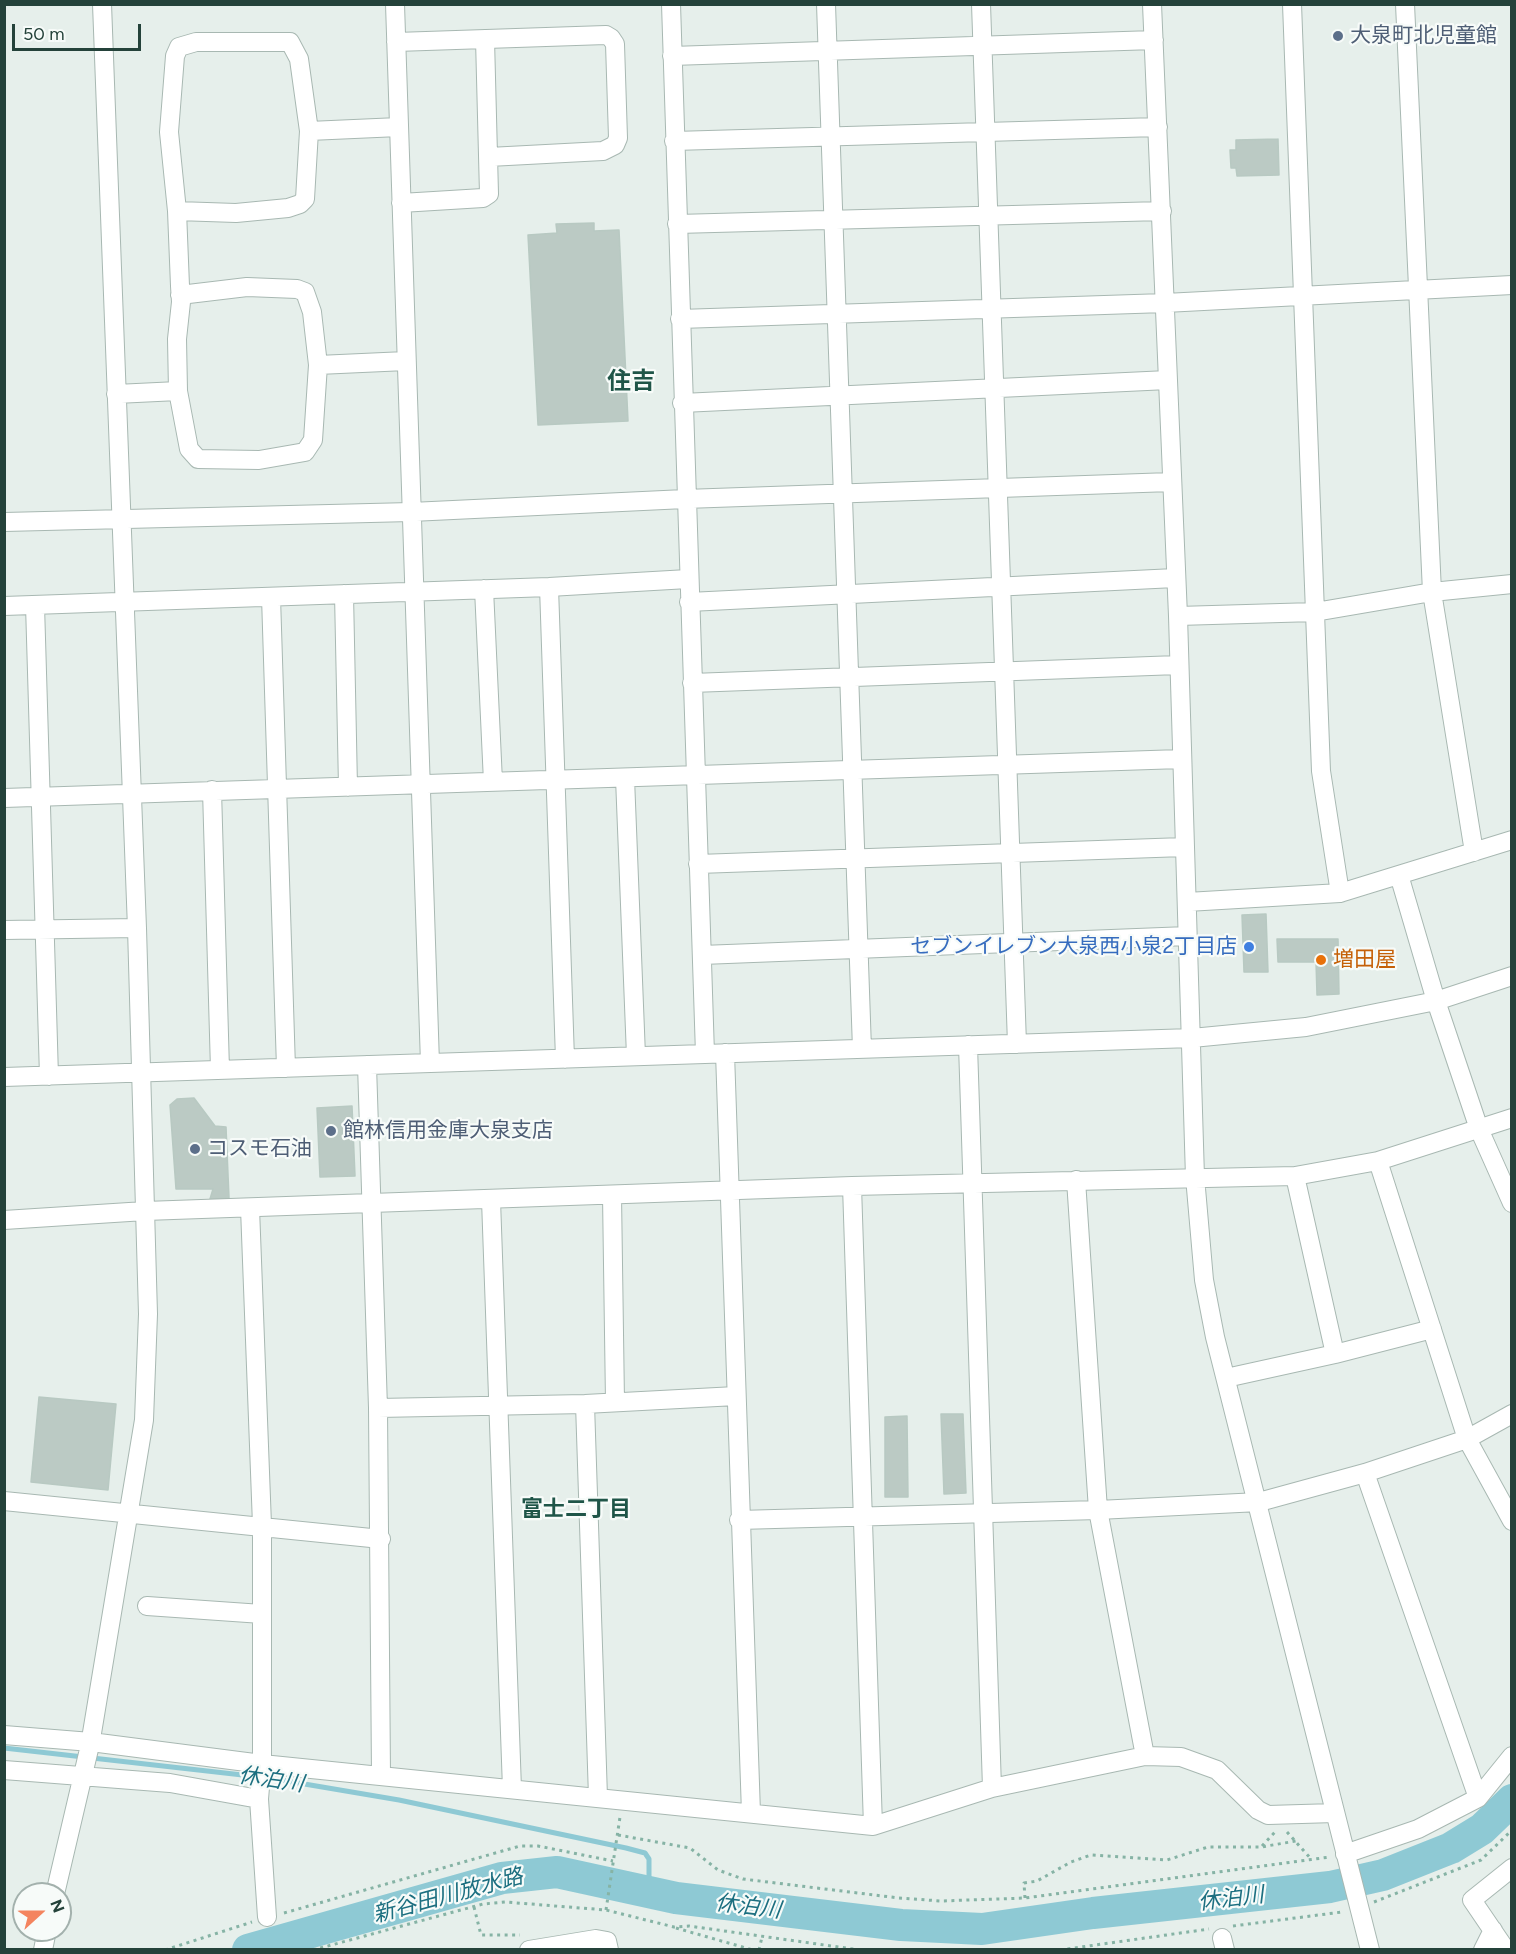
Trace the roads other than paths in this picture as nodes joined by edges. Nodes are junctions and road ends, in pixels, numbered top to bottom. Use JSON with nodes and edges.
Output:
{"nodes":[{"id":1,"x":102,"y":4,"type":"edge"},
{"id":2,"x":394,"y":4,"type":"edge"},
{"id":3,"x":671,"y":4,"type":"edge"},
{"id":4,"x":826,"y":4,"type":"edge"},
{"id":5,"x":981,"y":4,"type":"edge"},
{"id":6,"x":1152,"y":4,"type":"edge"},
{"id":7,"x":1292,"y":4,"type":"edge"},
{"id":8,"x":1405,"y":4,"type":"edge"},
{"id":9,"x":484,"y":39,"type":"junction"},
{"id":10,"x":1154,"y":40,"type":"junction"},
{"id":11,"x":396,"y":42,"type":"junction"},
{"id":12,"x":982,"y":46,"type":"junction"},
{"id":13,"x":828,"y":51,"type":"junction"},
{"id":14,"x":672,"y":56,"type":"junction"},
{"id":15,"x":399,"y":127,"type":"junction"},
{"id":16,"x":1158,"y":127,"type":"junction"},
{"id":17,"x":309,"y":131,"type":"junction"},
{"id":18,"x":985,"y":132,"type":"junction"},
{"id":19,"x":831,"y":136,"type":"junction"},
{"id":20,"x":674,"y":141,"type":"junction"},
{"id":21,"x":489,"y":157,"type":"junction"},
{"id":22,"x":401,"y":203,"type":"junction"},
{"id":23,"x":177,"y":211,"type":"junction"},
{"id":24,"x":1162,"y":212,"type":"junction"},
{"id":25,"x":989,"y":216,"type":"junction"},
{"id":26,"x":834,"y":220,"type":"junction"},
{"id":27,"x":676,"y":224,"type":"junction"},
{"id":28,"x":1512,"y":285,"type":"edge"},
{"id":29,"x":1418,"y":289,"type":"junction"},
{"id":30,"x":180,"y":295,"type":"junction"},
{"id":31,"x":1302,"y":296,"type":"junction"},
{"id":32,"x":1165,"y":303,"type":"junction"},
{"id":33,"x":992,"y":308,"type":"junction"},
{"id":34,"x":837,"y":313,"type":"junction"},
{"id":35,"x":680,"y":319,"type":"junction"},
{"id":36,"x":406,"y":361,"type":"junction"},
{"id":37,"x":318,"y":364,"type":"junction"},
{"id":38,"x":1168,"y":380,"type":"junction"},
{"id":39,"x":995,"y":388,"type":"junction"},
{"id":40,"x":178,"y":390,"type":"junction"},
{"id":41,"x":116,"y":394,"type":"junction"},
{"id":42,"x":840,"y":396,"type":"junction"},
{"id":43,"x":682,"y":403,"type":"junction"},
{"id":44,"x":1172,"y":482,"type":"junction"},
{"id":45,"x":999,"y":489,"type":"junction"},
{"id":46,"x":843,"y":494,"type":"junction"},
{"id":47,"x":685,"y":499,"type":"junction"},
{"id":48,"x":411,"y":512,"type":"junction"},
{"id":49,"x":120,"y":518,"type":"junction"},
{"id":50,"x":4,"y":522,"type":"edge"},
{"id":51,"x":1175,"y":578,"type":"junction"},
{"id":52,"x":688,"y":579,"type":"junction"},
{"id":53,"x":1512,"y":584,"type":"edge"},
{"id":54,"x":1003,"y":586,"type":"junction"},
{"id":55,"x":549,"y":587,"type":"junction"},
{"id":56,"x":484,"y":589,"type":"junction"},
{"id":57,"x":413,"y":592,"type":"junction"},
{"id":58,"x":1432,"y":592,"type":"junction"},
{"id":59,"x":344,"y":594,"type":"junction"},
{"id":60,"x":847,"y":594,"type":"junction"},
{"id":61,"x":270,"y":597,"type":"junction"},
{"id":62,"x":123,"y":602,"type":"junction"},
{"id":63,"x":689,"y":602,"type":"junction"},
{"id":64,"x":35,"y":605,"type":"junction"},
{"id":65,"x":4,"y":606,"type":"edge"},
{"id":66,"x":1315,"y":612,"type":"junction"},
{"id":67,"x":1178,"y":616,"type":"junction"},
{"id":68,"x":1178,"y":665,"type":"junction"},
{"id":69,"x":1005,"y":671,"type":"junction"},
{"id":70,"x":850,"y":677,"type":"junction"},
{"id":71,"x":692,"y":683,"type":"junction"},
{"id":72,"x":1181,"y":759,"type":"junction"},
{"id":73,"x":1008,"y":765,"type":"junction"},
{"id":74,"x":853,"y":770,"type":"junction"},
{"id":75,"x":695,"y":776,"type":"junction"},
{"id":76,"x":626,"y":778,"type":"junction"},
{"id":77,"x":556,"y":780,"type":"junction"},
{"id":78,"x":493,"y":782,"type":"junction"},
{"id":79,"x":419,"y":785,"type":"junction"},
{"id":80,"x":348,"y":786,"type":"junction"},
{"id":81,"x":277,"y":788,"type":"junction"},
{"id":82,"x":212,"y":790,"type":"junction"},
{"id":83,"x":130,"y":793,"type":"junction"},
{"id":84,"x":40,"y":796,"type":"junction"},
{"id":85,"x":4,"y":798,"type":"edge"},
{"id":86,"x":1512,"y":840,"type":"edge"},
{"id":87,"x":1185,"y":847,"type":"junction"},
{"id":88,"x":1474,"y":852,"type":"junction"},
{"id":89,"x":1011,"y":853,"type":"junction"},
{"id":90,"x":856,"y":858,"type":"junction"},
{"id":91,"x":698,"y":864,"type":"junction"},
{"id":92,"x":1399,"y":875,"type":"junction"},
{"id":93,"x":1340,"y":893,"type":"junction"},
{"id":94,"x":1187,"y":902,"type":"junction"},
{"id":95,"x":137,"y":928,"type":"junction"},
{"id":96,"x":44,"y":929,"type":"junction"},
{"id":97,"x":4,"y":930,"type":"edge"},
{"id":98,"x":1188,"y":936,"type":"junction"},
{"id":99,"x":1014,"y":943,"type":"junction"},
{"id":100,"x":859,"y":949,"type":"junction"},
{"id":101,"x":702,"y":955,"type":"junction"},
{"id":102,"x":1512,"y":976,"type":"edge"},
{"id":103,"x":1436,"y":1001,"type":"junction"},
{"id":104,"x":1192,"y":1038,"type":"junction"},
{"id":105,"x":1017,"y":1044,"type":"junction"},
{"id":106,"x":968,"y":1045,"type":"junction"},
{"id":107,"x":862,"y":1049,"type":"junction"},
{"id":108,"x":725,"y":1053,"type":"junction"},
{"id":109,"x":705,"y":1054,"type":"junction"},
{"id":110,"x":636,"y":1056,"type":"junction"},
{"id":111,"x":565,"y":1059,"type":"junction"},
{"id":112,"x":430,"y":1063,"type":"junction"},
{"id":113,"x":368,"y":1065,"type":"junction"},
{"id":114,"x":286,"y":1068,"type":"junction"},
{"id":115,"x":220,"y":1070,"type":"junction"},
{"id":116,"x":141,"y":1072,"type":"junction"},
{"id":117,"x":49,"y":1076,"type":"junction"},
{"id":118,"x":4,"y":1077,"type":"edge"},
{"id":119,"x":1512,"y":1118,"type":"edge"},
{"id":120,"x":1479,"y":1129,"type":"junction"},
{"id":121,"x":1378,"y":1161,"type":"junction"},
{"id":122,"x":1295,"y":1176,"type":"junction"},
{"id":123,"x":1195,"y":1177,"type":"junction"},
{"id":124,"x":1076,"y":1180,"type":"junction"},
{"id":125,"x":971,"y":1182,"type":"junction"},
{"id":126,"x":852,"y":1186,"type":"junction"},
{"id":127,"x":729,"y":1191,"type":"junction"},
{"id":128,"x":612,"y":1195,"type":"junction"},
{"id":129,"x":491,"y":1200,"type":"junction"},
{"id":130,"x":371,"y":1203,"type":"junction"},
{"id":131,"x":1512,"y":1203,"type":"edge"},
{"id":132,"x":250,"y":1208,"type":"junction"},
{"id":133,"x":145,"y":1211,"type":"junction"},
{"id":134,"x":4,"y":1220,"type":"edge"},
{"id":135,"x":1432,"y":1329,"type":"junction"},
{"id":136,"x":1335,"y":1354,"type":"junction"},
{"id":137,"x":1226,"y":1378,"type":"junction"},
{"id":138,"x":736,"y":1396,"type":"junction"},
{"id":139,"x":615,"y":1402,"type":"junction"},
{"id":140,"x":585,"y":1404,"type":"junction"},
{"id":141,"x":497,"y":1406,"type":"junction"},
{"id":142,"x":378,"y":1408,"type":"junction"},
{"id":143,"x":1512,"y":1414,"type":"edge"},
{"id":144,"x":1467,"y":1439,"type":"junction"},
{"id":145,"x":1365,"y":1473,"type":"junction"},
{"id":146,"x":4,"y":1501,"type":"edge"},
{"id":147,"x":1259,"y":1502,"type":"junction"},
{"id":148,"x":1098,"y":1510,"type":"junction"},
{"id":149,"x":128,"y":1511,"type":"junction"},
{"id":150,"x":983,"y":1512,"type":"junction"},
{"id":151,"x":862,"y":1517,"type":"junction"},
{"id":152,"x":739,"y":1520,"type":"junction"},
{"id":153,"x":1512,"y":1521,"type":"edge"},
{"id":154,"x":262,"y":1526,"type":"junction"},
{"id":155,"x":381,"y":1539,"type":"junction"},
{"id":156,"x":147,"y":1605,"type":"dead end"},
{"id":157,"x":262,"y":1614,"type":"junction"},
{"id":158,"x":4,"y":1735,"type":"edge"},
{"id":159,"x":90,"y":1744,"type":"junction"},
{"id":160,"x":1145,"y":1756,"type":"junction"},
{"id":161,"x":1512,"y":1756,"type":"edge"},
{"id":162,"x":262,"y":1764,"type":"junction"},
{"id":163,"x":4,"y":1770,"type":"edge"},
{"id":164,"x":83,"y":1771,"type":"junction"},
{"id":165,"x":381,"y":1774,"type":"junction"},
{"id":166,"x":992,"y":1788,"type":"junction"},
{"id":167,"x":512,"y":1789,"type":"junction"},
{"id":168,"x":598,"y":1797,"type":"junction"},
{"id":169,"x":1478,"y":1798,"type":"junction"},
{"id":170,"x":259,"y":1799,"type":"junction"},
{"id":171,"x":751,"y":1813,"type":"junction"},
{"id":172,"x":1335,"y":1813,"type":"junction"},
{"id":173,"x":873,"y":1826,"type":"junction"},
{"id":174,"x":1346,"y":1857,"type":"junction"},
{"id":175,"x":1512,"y":1868,"type":"edge"},
{"id":176,"x":59,"y":1882,"type":"edge"},
{"id":177,"x":267,"y":1917,"type":"road end"},
{"id":178,"x":1493,"y":1930,"type":"junction"},
{"id":179,"x":529,"y":1950,"type":"edge"},
{"id":180,"x":609,"y":1950,"type":"edge"},
{"id":181,"x":1370,"y":1950,"type":"edge"},
{"id":182,"x":1483,"y":1950,"type":"edge"},
{"id":183,"x":1506,"y":1950,"type":"edge"}],
"edges":[{"from":1,"to":41,"type":"street"},
{"from":2,"to":11,"type":"street"},
{"from":3,"to":14,"type":"street"},
{"from":4,"to":13,"type":"street"},
{"from":5,"to":12,"type":"street"},
{"from":6,"to":10,"type":"street"},
{"from":7,"to":31,"type":"street"},
{"from":8,"to":29,"type":"street"},
{"from":9,"to":11,"type":"street"},
{"from":9,"to":21,"type":"street"},
{"from":9,"to":21,"type":"street"},
{"from":10,"to":12,"type":"street"},
{"from":10,"to":16,"type":"street"},
{"from":11,"to":15,"type":"street"},
{"from":12,"to":13,"type":"street"},
{"from":12,"to":18,"type":"street"},
{"from":13,"to":14,"type":"street"},
{"from":13,"to":19,"type":"street"},
{"from":14,"to":20,"type":"street"},
{"from":15,"to":17,"type":"street"},
{"from":15,"to":22,"type":"street"},
{"from":16,"to":18,"type":"street"},
{"from":16,"to":24,"type":"street"},
{"from":17,"to":23,"type":"street"},
{"from":17,"to":23,"type":"street"},
{"from":18,"to":19,"type":"street"},
{"from":18,"to":25,"type":"street"},
{"from":19,"to":20,"type":"street"},
{"from":19,"to":26,"type":"street"},
{"from":20,"to":27,"type":"street"},
{"from":21,"to":22,"type":"street"},
{"from":22,"to":36,"type":"street"},
{"from":23,"to":30,"type":"street"},
{"from":24,"to":25,"type":"street"},
{"from":24,"to":32,"type":"street"},
{"from":25,"to":26,"type":"street"},
{"from":25,"to":33,"type":"street"},
{"from":26,"to":27,"type":"street"},
{"from":26,"to":34,"type":"street"},
{"from":27,"to":35,"type":"street"},
{"from":28,"to":29,"type":"street"},
{"from":29,"to":31,"type":"street"},
{"from":29,"to":58,"type":"street"},
{"from":30,"to":37,"type":"street"},
{"from":30,"to":40,"type":"street"},
{"from":31,"to":32,"type":"street"},
{"from":31,"to":66,"type":"street"},
{"from":32,"to":33,"type":"street"},
{"from":32,"to":38,"type":"street"},
{"from":33,"to":34,"type":"street"},
{"from":33,"to":39,"type":"street"},
{"from":34,"to":35,"type":"street"},
{"from":34,"to":42,"type":"street"},
{"from":35,"to":43,"type":"street"},
{"from":36,"to":37,"type":"street"},
{"from":36,"to":48,"type":"street"},
{"from":37,"to":40,"type":"street"},
{"from":38,"to":39,"type":"street"},
{"from":38,"to":44,"type":"street"},
{"from":39,"to":42,"type":"street"},
{"from":39,"to":45,"type":"street"},
{"from":40,"to":41,"type":"street"},
{"from":41,"to":49,"type":"street"},
{"from":42,"to":43,"type":"street"},
{"from":42,"to":46,"type":"street"},
{"from":43,"to":47,"type":"street"},
{"from":44,"to":45,"type":"street"},
{"from":44,"to":51,"type":"street"},
{"from":45,"to":46,"type":"street"},
{"from":45,"to":54,"type":"street"},
{"from":46,"to":47,"type":"street"},
{"from":46,"to":60,"type":"street"},
{"from":47,"to":48,"type":"street"},
{"from":47,"to":52,"type":"street"},
{"from":48,"to":49,"type":"street"},
{"from":48,"to":57,"type":"street"},
{"from":49,"to":50,"type":"street"},
{"from":49,"to":62,"type":"street"},
{"from":51,"to":54,"type":"street"},
{"from":51,"to":67,"type":"street"},
{"from":52,"to":55,"type":"street"},
{"from":52,"to":63,"type":"street"},
{"from":53,"to":58,"type":"street"},
{"from":54,"to":60,"type":"street"},
{"from":54,"to":69,"type":"street"},
{"from":55,"to":56,"type":"street"},
{"from":55,"to":77,"type":"street"},
{"from":56,"to":57,"type":"street"},
{"from":56,"to":78,"type":"street"},
{"from":57,"to":59,"type":"street"},
{"from":57,"to":79,"type":"street"},
{"from":58,"to":66,"type":"street"},
{"from":58,"to":88,"type":"street"},
{"from":59,"to":61,"type":"street"},
{"from":59,"to":80,"type":"street"},
{"from":60,"to":63,"type":"street"},
{"from":60,"to":70,"type":"street"},
{"from":61,"to":62,"type":"street"},
{"from":61,"to":81,"type":"street"},
{"from":62,"to":64,"type":"street"},
{"from":62,"to":83,"type":"street"},
{"from":63,"to":71,"type":"street"},
{"from":64,"to":65,"type":"street"},
{"from":64,"to":84,"type":"street"},
{"from":66,"to":67,"type":"street"},
{"from":66,"to":93,"type":"street"},
{"from":67,"to":68,"type":"street"},
{"from":68,"to":69,"type":"street"},
{"from":68,"to":72,"type":"street"},
{"from":69,"to":70,"type":"street"},
{"from":69,"to":73,"type":"street"},
{"from":70,"to":71,"type":"street"},
{"from":70,"to":74,"type":"street"},
{"from":71,"to":75,"type":"street"},
{"from":72,"to":73,"type":"street"},
{"from":72,"to":87,"type":"street"},
{"from":73,"to":74,"type":"street"},
{"from":73,"to":89,"type":"street"},
{"from":74,"to":75,"type":"street"},
{"from":74,"to":90,"type":"street"},
{"from":75,"to":76,"type":"street"},
{"from":75,"to":91,"type":"street"},
{"from":76,"to":77,"type":"street"},
{"from":76,"to":110,"type":"street"},
{"from":77,"to":78,"type":"street"},
{"from":77,"to":111,"type":"street"},
{"from":78,"to":79,"type":"street"},
{"from":79,"to":80,"type":"street"},
{"from":79,"to":112,"type":"street"},
{"from":80,"to":81,"type":"street"},
{"from":81,"to":82,"type":"street"},
{"from":81,"to":114,"type":"street"},
{"from":82,"to":83,"type":"street"},
{"from":82,"to":115,"type":"street"},
{"from":83,"to":84,"type":"street"},
{"from":83,"to":95,"type":"street"},
{"from":84,"to":85,"type":"street"},
{"from":84,"to":96,"type":"street"},
{"from":86,"to":88,"type":"street"},
{"from":87,"to":89,"type":"street"},
{"from":87,"to":94,"type":"street"},
{"from":88,"to":92,"type":"street"},
{"from":89,"to":90,"type":"street"},
{"from":89,"to":99,"type":"street"},
{"from":90,"to":91,"type":"street"},
{"from":90,"to":100,"type":"street"},
{"from":91,"to":101,"type":"street"},
{"from":92,"to":93,"type":"street"},
{"from":92,"to":103,"type":"street"},
{"from":93,"to":94,"type":"street"},
{"from":94,"to":98,"type":"street"},
{"from":95,"to":96,"type":"street"},
{"from":95,"to":116,"type":"street"},
{"from":96,"to":97,"type":"street"},
{"from":96,"to":117,"type":"street"},
{"from":98,"to":99,"type":"street"},
{"from":98,"to":104,"type":"street"},
{"from":99,"to":100,"type":"street"},
{"from":99,"to":105,"type":"street"},
{"from":100,"to":101,"type":"street"},
{"from":100,"to":107,"type":"street"},
{"from":101,"to":109,"type":"street"},
{"from":102,"to":103,"type":"street"},
{"from":103,"to":104,"type":"street"},
{"from":103,"to":120,"type":"street"},
{"from":104,"to":105,"type":"street"},
{"from":104,"to":123,"type":"street"},
{"from":105,"to":106,"type":"street"},
{"from":106,"to":107,"type":"street"},
{"from":106,"to":125,"type":"street"},
{"from":107,"to":108,"type":"street"},
{"from":108,"to":109,"type":"street"},
{"from":108,"to":127,"type":"street"},
{"from":109,"to":110,"type":"street"},
{"from":110,"to":111,"type":"street"},
{"from":111,"to":112,"type":"street"},
{"from":112,"to":113,"type":"street"},
{"from":113,"to":114,"type":"street"},
{"from":113,"to":130,"type":"street"},
{"from":114,"to":115,"type":"street"},
{"from":115,"to":116,"type":"street"},
{"from":116,"to":117,"type":"street"},
{"from":116,"to":133,"type":"street"},
{"from":117,"to":118,"type":"street"},
{"from":119,"to":120,"type":"street"},
{"from":120,"to":121,"type":"street"},
{"from":120,"to":131,"type":"street"},
{"from":121,"to":122,"type":"street"},
{"from":121,"to":135,"type":"street"},
{"from":122,"to":123,"type":"street"},
{"from":122,"to":136,"type":"street"},
{"from":123,"to":124,"type":"street"},
{"from":123,"to":137,"type":"street"},
{"from":124,"to":125,"type":"street"},
{"from":124,"to":148,"type":"street"},
{"from":125,"to":126,"type":"street"},
{"from":125,"to":150,"type":"street"},
{"from":126,"to":127,"type":"street"},
{"from":126,"to":151,"type":"street"},
{"from":127,"to":128,"type":"street"},
{"from":127,"to":138,"type":"street"},
{"from":128,"to":129,"type":"street"},
{"from":128,"to":139,"type":"street"},
{"from":129,"to":130,"type":"street"},
{"from":129,"to":141,"type":"street"},
{"from":130,"to":132,"type":"street"},
{"from":130,"to":142,"type":"street"},
{"from":132,"to":133,"type":"street"},
{"from":132,"to":154,"type":"street"},
{"from":133,"to":134,"type":"street"},
{"from":133,"to":149,"type":"street"},
{"from":135,"to":136,"type":"street"},
{"from":135,"to":144,"type":"street"},
{"from":136,"to":137,"type":"street"},
{"from":137,"to":147,"type":"street"},
{"from":138,"to":139,"type":"street"},
{"from":138,"to":152,"type":"street"},
{"from":139,"to":140,"type":"street"},
{"from":140,"to":141,"type":"street"},
{"from":140,"to":168,"type":"street"},
{"from":141,"to":142,"type":"street"},
{"from":141,"to":167,"type":"street"},
{"from":142,"to":155,"type":"street"},
{"from":143,"to":144,"type":"street"},
{"from":144,"to":145,"type":"street"},
{"from":144,"to":153,"type":"street"},
{"from":145,"to":147,"type":"street"},
{"from":145,"to":169,"type":"street"},
{"from":146,"to":149,"type":"street"},
{"from":147,"to":148,"type":"street"},
{"from":147,"to":172,"type":"street"},
{"from":148,"to":150,"type":"street"},
{"from":148,"to":160,"type":"street"},
{"from":149,"to":154,"type":"street"},
{"from":149,"to":159,"type":"street"},
{"from":150,"to":151,"type":"street"},
{"from":150,"to":166,"type":"street"},
{"from":151,"to":152,"type":"street"},
{"from":151,"to":173,"type":"street"},
{"from":152,"to":171,"type":"street"},
{"from":154,"to":155,"type":"street"},
{"from":154,"to":157,"type":"street"},
{"from":155,"to":165,"type":"street"},
{"from":156,"to":157,"type":"street"},
{"from":157,"to":162,"type":"street"},
{"from":158,"to":159,"type":"street"},
{"from":159,"to":162,"type":"street"},
{"from":159,"to":164,"type":"street"},
{"from":160,"to":166,"type":"street"},
{"from":160,"to":172,"type":"street"},
{"from":161,"to":169,"type":"street"},
{"from":162,"to":165,"type":"street"},
{"from":162,"to":170,"type":"street"},
{"from":163,"to":164,"type":"street"},
{"from":164,"to":170,"type":"street"},
{"from":164,"to":176,"type":"street"},
{"from":165,"to":167,"type":"street"},
{"from":166,"to":173,"type":"street"},
{"from":167,"to":168,"type":"street"},
{"from":168,"to":171,"type":"street"},
{"from":169,"to":174,"type":"street"},
{"from":170,"to":177,"type":"street"},
{"from":171,"to":173,"type":"street"},
{"from":172,"to":174,"type":"street"},
{"from":174,"to":181,"type":"street"},
{"from":175,"to":178,"type":"street"},
{"from":178,"to":182,"type":"street"},
{"from":178,"to":183,"type":"street"},
{"from":179,"to":180,"type":"street"}]}
